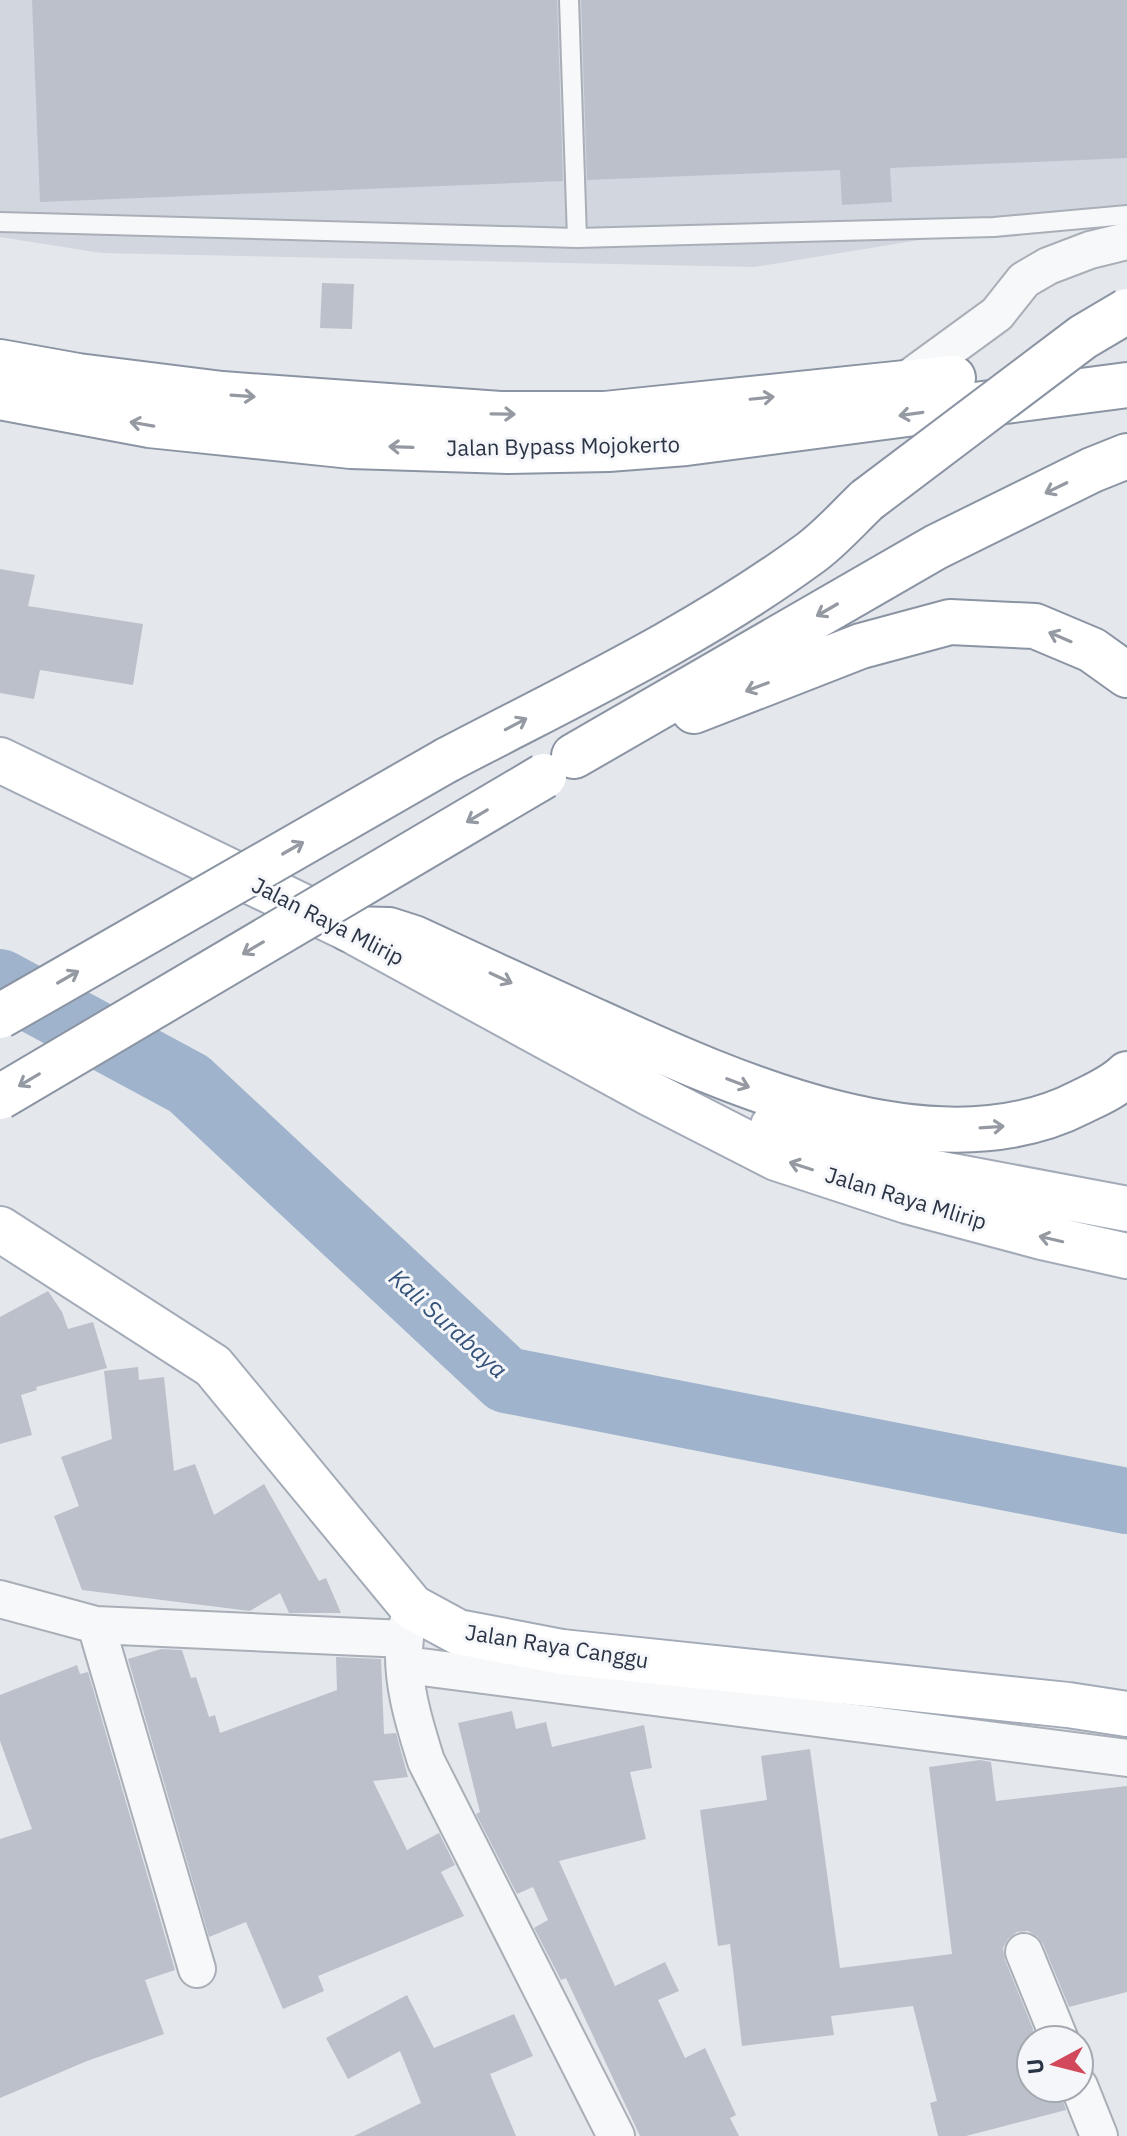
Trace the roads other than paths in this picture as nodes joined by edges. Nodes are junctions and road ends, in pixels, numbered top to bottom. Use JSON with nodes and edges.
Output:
{"nodes":[{"id":1,"x":569,"y":0,"type":"edge"},
{"id":2,"x":1127,"y":215,"type":"edge"},
{"id":3,"x":0,"y":222,"type":"edge"},
{"id":4,"x":577,"y":238,"type":"junction"},
{"id":5,"x":1127,"y":241,"type":"edge"},
{"id":6,"x":1127,"y":311,"type":"edge"},
{"id":7,"x":1127,"y":356,"type":"edge"},
{"id":8,"x":0,"y":362,"type":"edge"},
{"id":9,"x":901,"y":384,"type":"junction"},
{"id":10,"x":1127,"y":385,"type":"edge"},
{"id":11,"x":0,"y":397,"type":"edge"},
{"id":12,"x":1127,"y":456,"type":"edge"},
{"id":13,"x":1127,"y":675,"type":"edge"},
{"id":14,"x":0,"y":760,"type":"edge"},
{"id":15,"x":559,"y":766,"type":"junction"},
{"id":16,"x":349,"y":929,"type":"junction"},
{"id":17,"x":0,"y":1016,"type":"edge"},
{"id":18,"x":1127,"y":1074,"type":"edge"},
{"id":19,"x":651,"y":1094,"type":"junction"},
{"id":20,"x":0,"y":1097,"type":"edge"},
{"id":21,"x":1127,"y":1209,"type":"edge"},
{"id":22,"x":0,"y":1229,"type":"edge"},
{"id":23,"x":1127,"y":1256,"type":"edge"},
{"id":24,"x":0,"y":1599,"type":"edge"},
{"id":25,"x":96,"y":1625,"type":"junction"},
{"id":26,"x":408,"y":1637,"type":"junction"},
{"id":27,"x":1127,"y":1714,"type":"edge"},
{"id":28,"x":1127,"y":1758,"type":"edge"},
{"id":29,"x":1024,"y":1952,"type":"dead end"},
{"id":30,"x":197,"y":1969,"type":"dead end"},
{"id":31,"x":1053,"y":2024,"type":"edge"},
{"id":32,"x":1086,"y":2104,"type":"edge"},
{"id":33,"x":616,"y":2136,"type":"edge"},
{"id":34,"x":1099,"y":2136,"type":"edge"}],
"edges":[{"from":1,"to":4,"type":"lane"},
{"from":2,"to":4,"type":"lane"},
{"from":3,"to":4,"type":"lane"},
{"from":5,"to":9,"type":"street"},
{"from":17,"to":6,"type":"main road","one_way":true,"bridge":true},
{"from":7,"to":9,"type":"main road","name":"Jalan Bypass Mojokerto"},
{"from":8,"to":9,"type":"main road","name":"Jalan Bypass Mojokerto","one_way":true},
{"from":10,"to":11,"type":"main road","name":"Jalan Bypass Mojokerto","one_way":true},
{"from":12,"to":15,"type":"main road","one_way":true},
{"from":13,"to":15,"type":"main road","one_way":true},
{"from":14,"to":16,"type":"main road","name":"Jalan Raya Mlirip"},
{"from":15,"to":20,"type":"main road","one_way":true,"bridge":true},
{"from":16,"to":18,"type":"main road","one_way":true},
{"from":16,"to":19,"type":"main road","name":"Jalan Raya Mlirip"},
{"from":19,"to":21,"type":"main road","name":"Jalan Raya Mlirip"},
{"from":23,"to":19,"type":"main road","name":"Jalan Raya Mlirip","one_way":true},
{"from":22,"to":26,"type":"main road","name":"Jalan Raya Canggu"},
{"from":24,"to":25,"type":"street"},
{"from":25,"to":26,"type":"street"},
{"from":25,"to":30,"type":"street"},
{"from":26,"to":27,"type":"main road","name":"Jalan Raya Canggu"},
{"from":26,"to":28,"type":"street"},
{"from":26,"to":33,"type":"street"},
{"from":29,"to":31,"type":"street"},
{"from":32,"to":34,"type":"street"}]}
